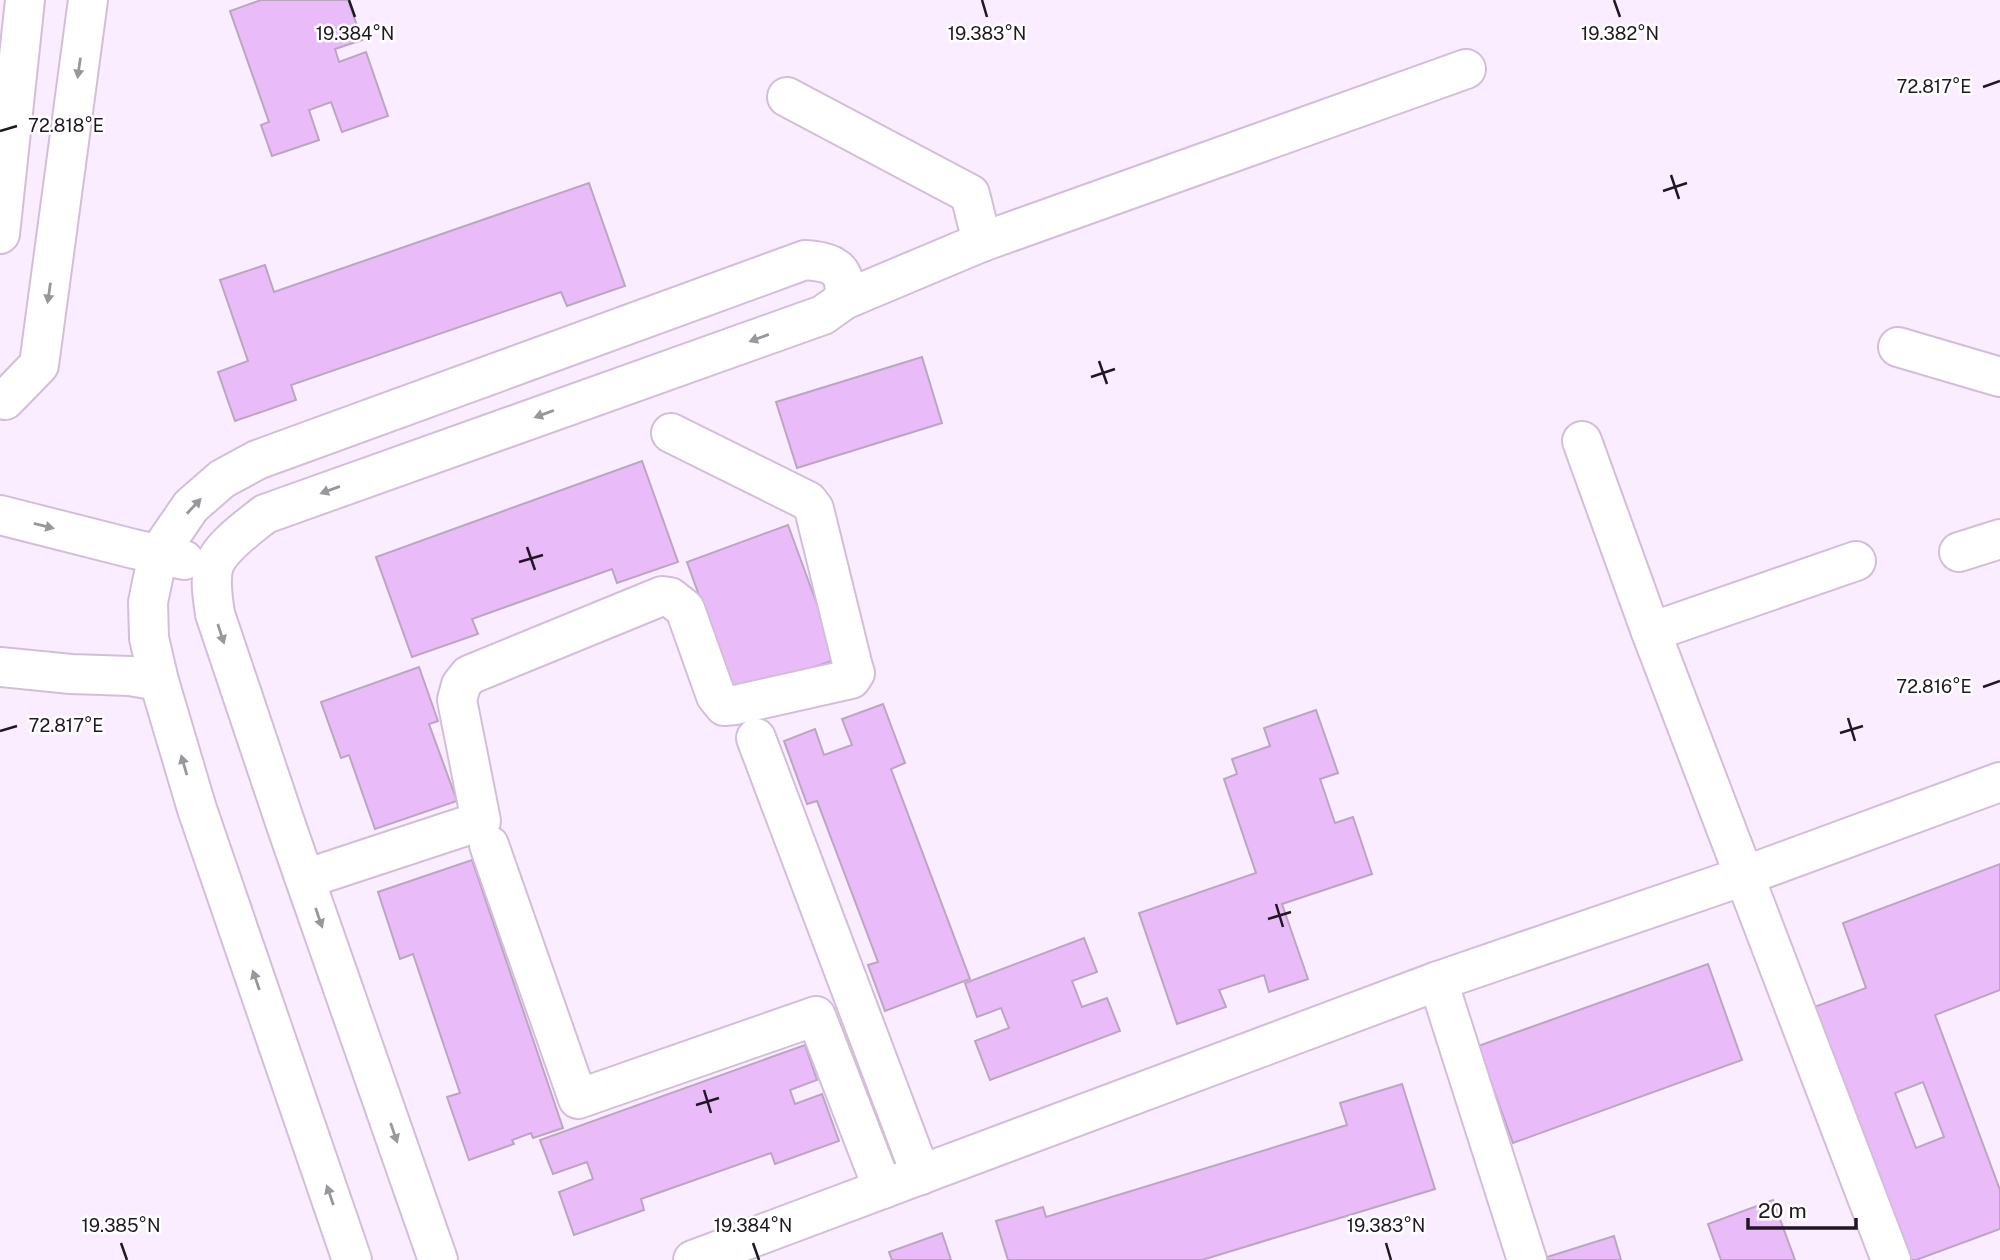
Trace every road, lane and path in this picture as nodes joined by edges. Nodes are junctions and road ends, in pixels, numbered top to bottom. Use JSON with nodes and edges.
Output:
{"nodes":[{"id":1,"x":25,"y":0,"type":"edge"},
{"id":2,"x":88,"y":0,"type":"edge"},
{"id":3,"x":1466,"y":69,"type":"dead end"},
{"id":4,"x":787,"y":97,"type":"dead end"},
{"id":5,"x":0,"y":234,"type":"edge"},
{"id":6,"x":982,"y":242,"type":"junction"},
{"id":7,"x":844,"y":300,"type":"junction"},
{"id":8,"x":1898,"y":347,"type":"dead end"},
{"id":9,"x":2000,"y":377,"type":"edge"},
{"id":10,"x":2,"y":403,"type":"edge"},
{"id":11,"x":671,"y":433,"type":"dead end"},
{"id":12,"x":1582,"y":441,"type":"dead end"},
{"id":13,"x":0,"y":515,"type":"edge"},
{"id":14,"x":2000,"y":539,"type":"edge"},
{"id":15,"x":146,"y":551,"type":"junction"},
{"id":16,"x":1959,"y":552,"type":"dead end"},
{"id":17,"x":1856,"y":561,"type":"dead end"},
{"id":18,"x":213,"y":566,"type":"junction"},
{"id":19,"x":1651,"y":632,"type":"junction"},
{"id":20,"x":0,"y":667,"type":"edge"},
{"id":21,"x":145,"y":678,"type":"junction"},
{"id":22,"x":756,"y":738,"type":"dead end"},
{"id":23,"x":2000,"y":782,"type":"edge"},
{"id":24,"x":489,"y":845,"type":"dead end"},
{"id":25,"x":1744,"y":876,"type":"junction"},
{"id":26,"x":306,"y":878,"type":"junction"},
{"id":27,"x":1438,"y":981,"type":"junction"},
{"id":28,"x":921,"y":1175,"type":"junction"},
{"id":29,"x":883,"y":1189,"type":"junction"},
{"id":30,"x":352,"y":1260,"type":"edge"},
{"id":31,"x":438,"y":1260,"type":"edge"},
{"id":32,"x":693,"y":1260,"type":"edge"},
{"id":33,"x":1527,"y":1260,"type":"edge"},
{"id":34,"x":1891,"y":1260,"type":"edge"}],
"edges":[{"from":1,"to":5,"type":"street"},
{"from":2,"to":10,"type":"street","one_way":true},
{"from":3,"to":6,"type":"street"},
{"from":4,"to":6,"type":"street"},
{"from":6,"to":7,"type":"street"},
{"from":15,"to":7,"type":"street","one_way":true},
{"from":7,"to":18,"type":"street","one_way":true},
{"from":8,"to":9,"type":"street"},
{"from":11,"to":26,"type":"street"},
{"from":12,"to":19,"type":"street"},
{"from":13,"to":15,"type":"street","one_way":true},
{"from":14,"to":16,"type":"street"},
{"from":15,"to":18,"type":"street"},
{"from":15,"to":21,"type":"street"},
{"from":17,"to":19,"type":"street"},
{"from":18,"to":26,"type":"street","one_way":true},
{"from":19,"to":25,"type":"street"},
{"from":20,"to":21,"type":"street"},
{"from":30,"to":21,"type":"street","one_way":true},
{"from":22,"to":28,"type":"street"},
{"from":23,"to":25,"type":"street"},
{"from":24,"to":29,"type":"street"},
{"from":25,"to":27,"type":"street"},
{"from":25,"to":34,"type":"street"},
{"from":26,"to":31,"type":"street","one_way":true},
{"from":27,"to":28,"type":"street"},
{"from":27,"to":33,"type":"street"},
{"from":28,"to":29,"type":"street"},
{"from":29,"to":32,"type":"street"}]}
